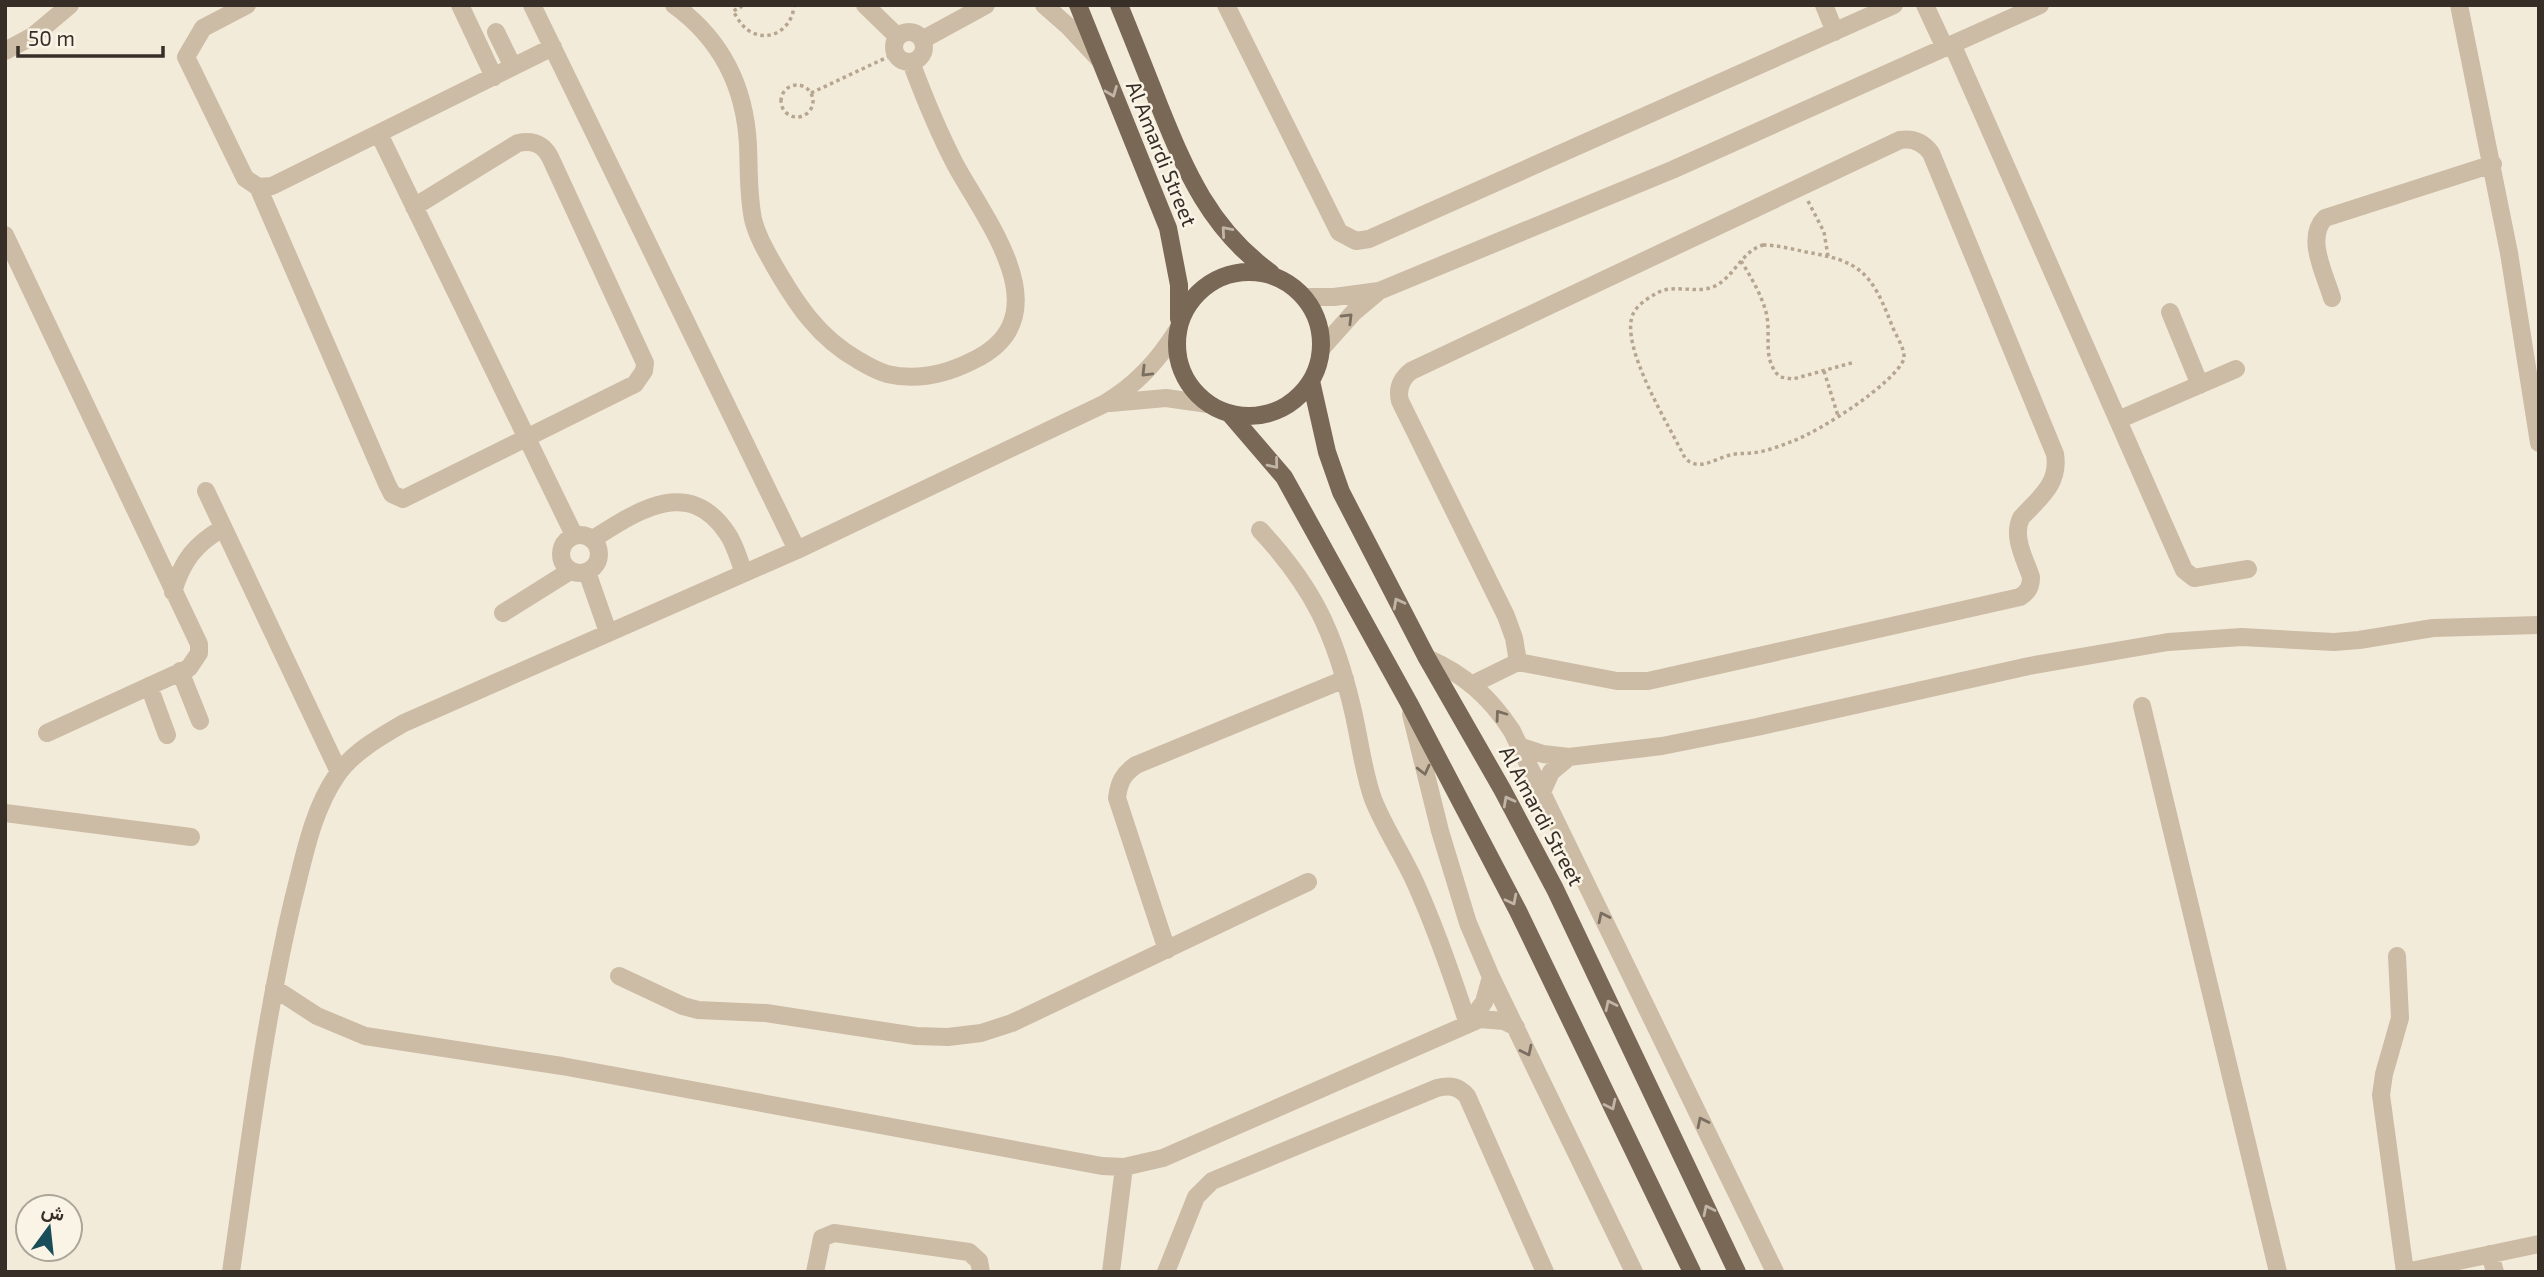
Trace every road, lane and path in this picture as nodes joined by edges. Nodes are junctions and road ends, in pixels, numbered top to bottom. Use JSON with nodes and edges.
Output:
{"nodes":[{"id":1,"x":70,"y":5,"type":"edge"},
{"id":2,"x":247,"y":5,"type":"edge"},
{"id":3,"x":460,"y":5,"type":"edge"},
{"id":4,"x":533,"y":5,"type":"edge"},
{"id":5,"x":674,"y":5,"type":"edge"},
{"id":6,"x":740,"y":5,"type":"edge"},
{"id":7,"x":794,"y":5,"type":"edge"},
{"id":8,"x":865,"y":5,"type":"edge"},
{"id":9,"x":986,"y":5,"type":"edge"},
{"id":10,"x":1044,"y":5,"type":"edge"},
{"id":11,"x":1078,"y":5,"type":"edge"},
{"id":12,"x":1119,"y":5,"type":"edge"},
{"id":13,"x":1226,"y":5,"type":"edge"},
{"id":14,"x":1825,"y":5,"type":"edge"},
{"id":15,"x":1895,"y":5,"type":"edge"},
{"id":16,"x":1925,"y":5,"type":"edge"},
{"id":17,"x":2040,"y":5,"type":"edge"},
{"id":18,"x":2459,"y":5,"type":"edge"},
{"id":19,"x":496,"y":32,"type":"dead end"},
{"id":20,"x":1835,"y":32,"type":"junction"},
{"id":21,"x":922,"y":40,"type":"junction"},
{"id":22,"x":1949,"y":46,"type":"junction"},
{"id":23,"x":553,"y":47,"type":"junction"},
{"id":24,"x":5,"y":51,"type":"edge"},
{"id":25,"x":902,"y":51,"type":"junction"},
{"id":26,"x":1098,"y":58,"type":"junction"},
{"id":27,"x":513,"y":68,"type":"junction"},
{"id":28,"x":494,"y":77,"type":"junction"},
{"id":29,"x":811,"y":93,"type":"junction"},
{"id":30,"x":379,"y":134,"type":"junction"},
{"id":31,"x":2493,"y":164,"type":"junction"},
{"id":32,"x":258,"y":187,"type":"junction"},
{"id":33,"x":1801,"y":187,"type":"junction"},
{"id":34,"x":414,"y":207,"type":"junction"},
{"id":35,"x":5,"y":235,"type":"edge"},
{"id":36,"x":1828,"y":256,"type":"junction"},
{"id":37,"x":1741,"y":261,"type":"junction"},
{"id":38,"x":1276,"y":277,"type":"junction"},
{"id":39,"x":1379,"y":290,"type":"junction"},
{"id":40,"x":1304,"y":297,"type":"junction"},
{"id":41,"x":2332,"y":298,"type":"dead end"},
{"id":42,"x":2170,"y":312,"type":"dead end"},
{"id":43,"x":1179,"y":327,"type":"junction"},
{"id":44,"x":1321,"y":349,"type":"junction"},
{"id":45,"x":1855,"y":362,"type":"dead end"},
{"id":46,"x":2236,"y":369,"type":"dead end"},
{"id":47,"x":1824,"y":371,"type":"junction"},
{"id":48,"x":1311,"y":381,"type":"junction"},
{"id":49,"x":2200,"y":385,"type":"junction"},
{"id":50,"x":1104,"y":404,"type":"junction"},
{"id":51,"x":1208,"y":404,"type":"junction"},
{"id":52,"x":1229,"y":413,"type":"junction"},
{"id":53,"x":1838,"y":416,"type":"junction"},
{"id":54,"x":2118,"y":420,"type":"junction"},
{"id":55,"x":527,"y":439,"type":"junction"},
{"id":56,"x":2539,"y":443,"type":"edge"},
{"id":57,"x":205,"y":491,"type":"dead end"},
{"id":58,"x":223,"y":528,"type":"junction"},
{"id":59,"x":1260,"y":530,"type":"dead end"},
{"id":60,"x":574,"y":535,"type":"junction"},
{"id":61,"x":593,"y":539,"type":"junction"},
{"id":62,"x":797,"y":550,"type":"junction"},
{"id":63,"x":2248,"y":569,"type":"dead end"},
{"id":64,"x":579,"y":571,"type":"junction"},
{"id":65,"x":744,"y":573,"type":"junction"},
{"id":66,"x":173,"y":592,"type":"junction"},
{"id":67,"x":503,"y":613,"type":"dead end"},
{"id":68,"x":2539,"y":625,"type":"edge"},
{"id":69,"x":608,"y":632,"type":"junction"},
{"id":70,"x":1427,"y":658,"type":"junction"},
{"id":71,"x":1518,"y":662,"type":"junction"},
{"id":72,"x":180,"y":671,"type":"junction"},
{"id":73,"x":1345,"y":680,"type":"junction"},
{"id":74,"x":1474,"y":684,"type":"junction"},
{"id":75,"x":149,"y":686,"type":"junction"},
{"id":76,"x":1409,"y":703,"type":"junction"},
{"id":77,"x":2142,"y":706,"type":"dead end"},
{"id":78,"x":200,"y":721,"type":"dead end"},
{"id":79,"x":47,"y":733,"type":"dead end"},
{"id":80,"x":167,"y":735,"type":"dead end"},
{"id":81,"x":1519,"y":746,"type":"junction"},
{"id":82,"x":1569,"y":757,"type":"junction"},
{"id":83,"x":339,"y":772,"type":"junction"},
{"id":84,"x":1542,"y":792,"type":"junction"},
{"id":85,"x":5,"y":813,"type":"edge"},
{"id":86,"x":191,"y":837,"type":"dead end"},
{"id":87,"x":1308,"y":882,"type":"dead end"},
{"id":88,"x":1167,"y":950,"type":"junction"},
{"id":89,"x":2397,"y":956,"type":"dead end"},
{"id":90,"x":619,"y":976,"type":"dead end"},
{"id":91,"x":1491,"y":977,"type":"junction"},
{"id":92,"x":274,"y":988,"type":"junction"},
{"id":93,"x":1468,"y":1024,"type":"junction"},
{"id":94,"x":1516,"y":1027,"type":"junction"},
{"id":95,"x":1124,"y":1167,"type":"junction"},
{"id":96,"x":2539,"y":1244,"type":"edge"},
{"id":97,"x":2493,"y":1263,"type":"edge"},
{"id":98,"x":231,"y":1272,"type":"edge"},
{"id":99,"x":815,"y":1272,"type":"edge"},
{"id":100,"x":981,"y":1272,"type":"edge"},
{"id":101,"x":1111,"y":1272,"type":"edge"},
{"id":102,"x":1166,"y":1272,"type":"edge"},
{"id":103,"x":1545,"y":1272,"type":"edge"},
{"id":104,"x":1634,"y":1272,"type":"edge"},
{"id":105,"x":1692,"y":1272,"type":"edge"},
{"id":106,"x":1737,"y":1272,"type":"edge"},
{"id":107,"x":1775,"y":1272,"type":"edge"},
{"id":108,"x":2278,"y":1272,"type":"edge"},
{"id":109,"x":2406,"y":1272,"type":"edge"}],
"edges":[{"from":1,"to":24,"type":"street"},
{"from":2,"to":32,"type":"street"},
{"from":3,"to":28,"type":"street"},
{"from":4,"to":23,"type":"street"},
{"from":5,"to":25,"type":"street"},
{"from":6,"to":7,"type":"path"},
{"from":8,"to":25,"type":"street"},
{"from":9,"to":21,"type":"street"},
{"from":10,"to":26,"type":"street"},
{"from":11,"to":26,"type":"main road","name":"Al Amardi Street"},
{"from":38,"to":12,"type":"main road","name":"Al Amardi Street","one_way":true},
{"from":13,"to":20,"type":"street"},
{"from":14,"to":20,"type":"street"},
{"from":15,"to":20,"type":"street"},
{"from":16,"to":22,"type":"street"},
{"from":17,"to":22,"type":"street"},
{"from":18,"to":31,"type":"street"},
{"from":19,"to":27,"type":"street"},
{"from":21,"to":25,"type":"street"},
{"from":21,"to":25,"type":"street"},
{"from":22,"to":39,"type":"street"},
{"from":22,"to":54,"type":"street"},
{"from":23,"to":27,"type":"street"},
{"from":23,"to":62,"type":"street"},
{"from":25,"to":29,"type":"path"},
{"from":26,"to":43,"type":"main road","name":"Al Amardi Street","one_way":true},
{"from":27,"to":28,"type":"street"},
{"from":28,"to":30,"type":"street"},
{"from":29,"to":29,"type":"path"},
{"from":30,"to":32,"type":"street"},
{"from":30,"to":34,"type":"street"},
{"from":31,"to":41,"type":"street"},
{"from":31,"to":56,"type":"street"},
{"from":32,"to":55,"type":"street"},
{"from":33,"to":36,"type":"path"},
{"from":33,"to":71,"type":"street"},
{"from":33,"to":71,"type":"street"},
{"from":34,"to":55,"type":"street"},
{"from":34,"to":55,"type":"street"},
{"from":35,"to":66,"type":"street"},
{"from":36,"to":37,"type":"path"},
{"from":36,"to":53,"type":"path"},
{"from":37,"to":47,"type":"path"},
{"from":37,"to":53,"type":"path"},
{"from":38,"to":40,"type":"main road"},
{"from":38,"to":43,"type":"main road"},
{"from":39,"to":40,"type":"street"},
{"from":44,"to":39,"type":"street","one_way":true},
{"from":40,"to":44,"type":"main road"},
{"from":42,"to":49,"type":"street"},
{"from":43,"to":50,"type":"street","one_way":true},
{"from":43,"to":51,"type":"main road"},
{"from":44,"to":48,"type":"main road"},
{"from":45,"to":47,"type":"path"},
{"from":46,"to":49,"type":"street"},
{"from":47,"to":53,"type":"path"},
{"from":48,"to":52,"type":"main road"},
{"from":70,"to":48,"type":"main road","name":"Al Amardi Street","one_way":true},
{"from":49,"to":54,"type":"street"},
{"from":50,"to":51,"type":"street"},
{"from":50,"to":62,"type":"street"},
{"from":51,"to":52,"type":"main road"},
{"from":52,"to":76,"type":"main road","one_way":true},
{"from":54,"to":63,"type":"street"},
{"from":55,"to":60,"type":"street"},
{"from":57,"to":58,"type":"street"},
{"from":58,"to":66,"type":"street"},
{"from":58,"to":83,"type":"street"},
{"from":59,"to":73,"type":"street"},
{"from":60,"to":61,"type":"street"},
{"from":60,"to":64,"type":"street"},
{"from":61,"to":64,"type":"street"},
{"from":61,"to":65,"type":"street"},
{"from":62,"to":65,"type":"street"},
{"from":64,"to":67,"type":"street"},
{"from":64,"to":69,"type":"street"},
{"from":65,"to":69,"type":"street"},
{"from":66,"to":72,"type":"street"},
{"from":68,"to":82,"type":"street"},
{"from":69,"to":83,"type":"street"},
{"from":70,"to":74,"type":"street"},
{"from":106,"to":70,"type":"main road","name":"Al Amardi Street","one_way":true},
{"from":71,"to":74,"type":"street"},
{"from":72,"to":75,"type":"street"},
{"from":72,"to":78,"type":"street"},
{"from":73,"to":88,"type":"street"},
{"from":73,"to":93,"type":"street"},
{"from":81,"to":74,"type":"street","one_way":true},
{"from":75,"to":79,"type":"street"},
{"from":75,"to":80,"type":"street"},
{"from":76,"to":91,"type":"street","one_way":true},
{"from":76,"to":105,"type":"main road","one_way":true},
{"from":77,"to":108,"type":"street"},
{"from":81,"to":82,"type":"street"},
{"from":81,"to":84,"type":"street"},
{"from":82,"to":84,"type":"street"},
{"from":83,"to":92,"type":"street"},
{"from":107,"to":84,"type":"street","one_way":true},
{"from":85,"to":86,"type":"street"},
{"from":87,"to":88,"type":"street"},
{"from":88,"to":90,"type":"street"},
{"from":89,"to":109,"type":"street"},
{"from":91,"to":93,"type":"street"},
{"from":91,"to":94,"type":"street"},
{"from":92,"to":95,"type":"street"},
{"from":92,"to":98,"type":"street"},
{"from":93,"to":94,"type":"street"},
{"from":93,"to":95,"type":"street"},
{"from":94,"to":104,"type":"street","one_way":true},
{"from":95,"to":101,"type":"street"},
{"from":96,"to":97,"type":"street"},
{"from":97,"to":109,"type":"street"},
{"from":99,"to":100,"type":"street"},
{"from":102,"to":103,"type":"street"}]}
